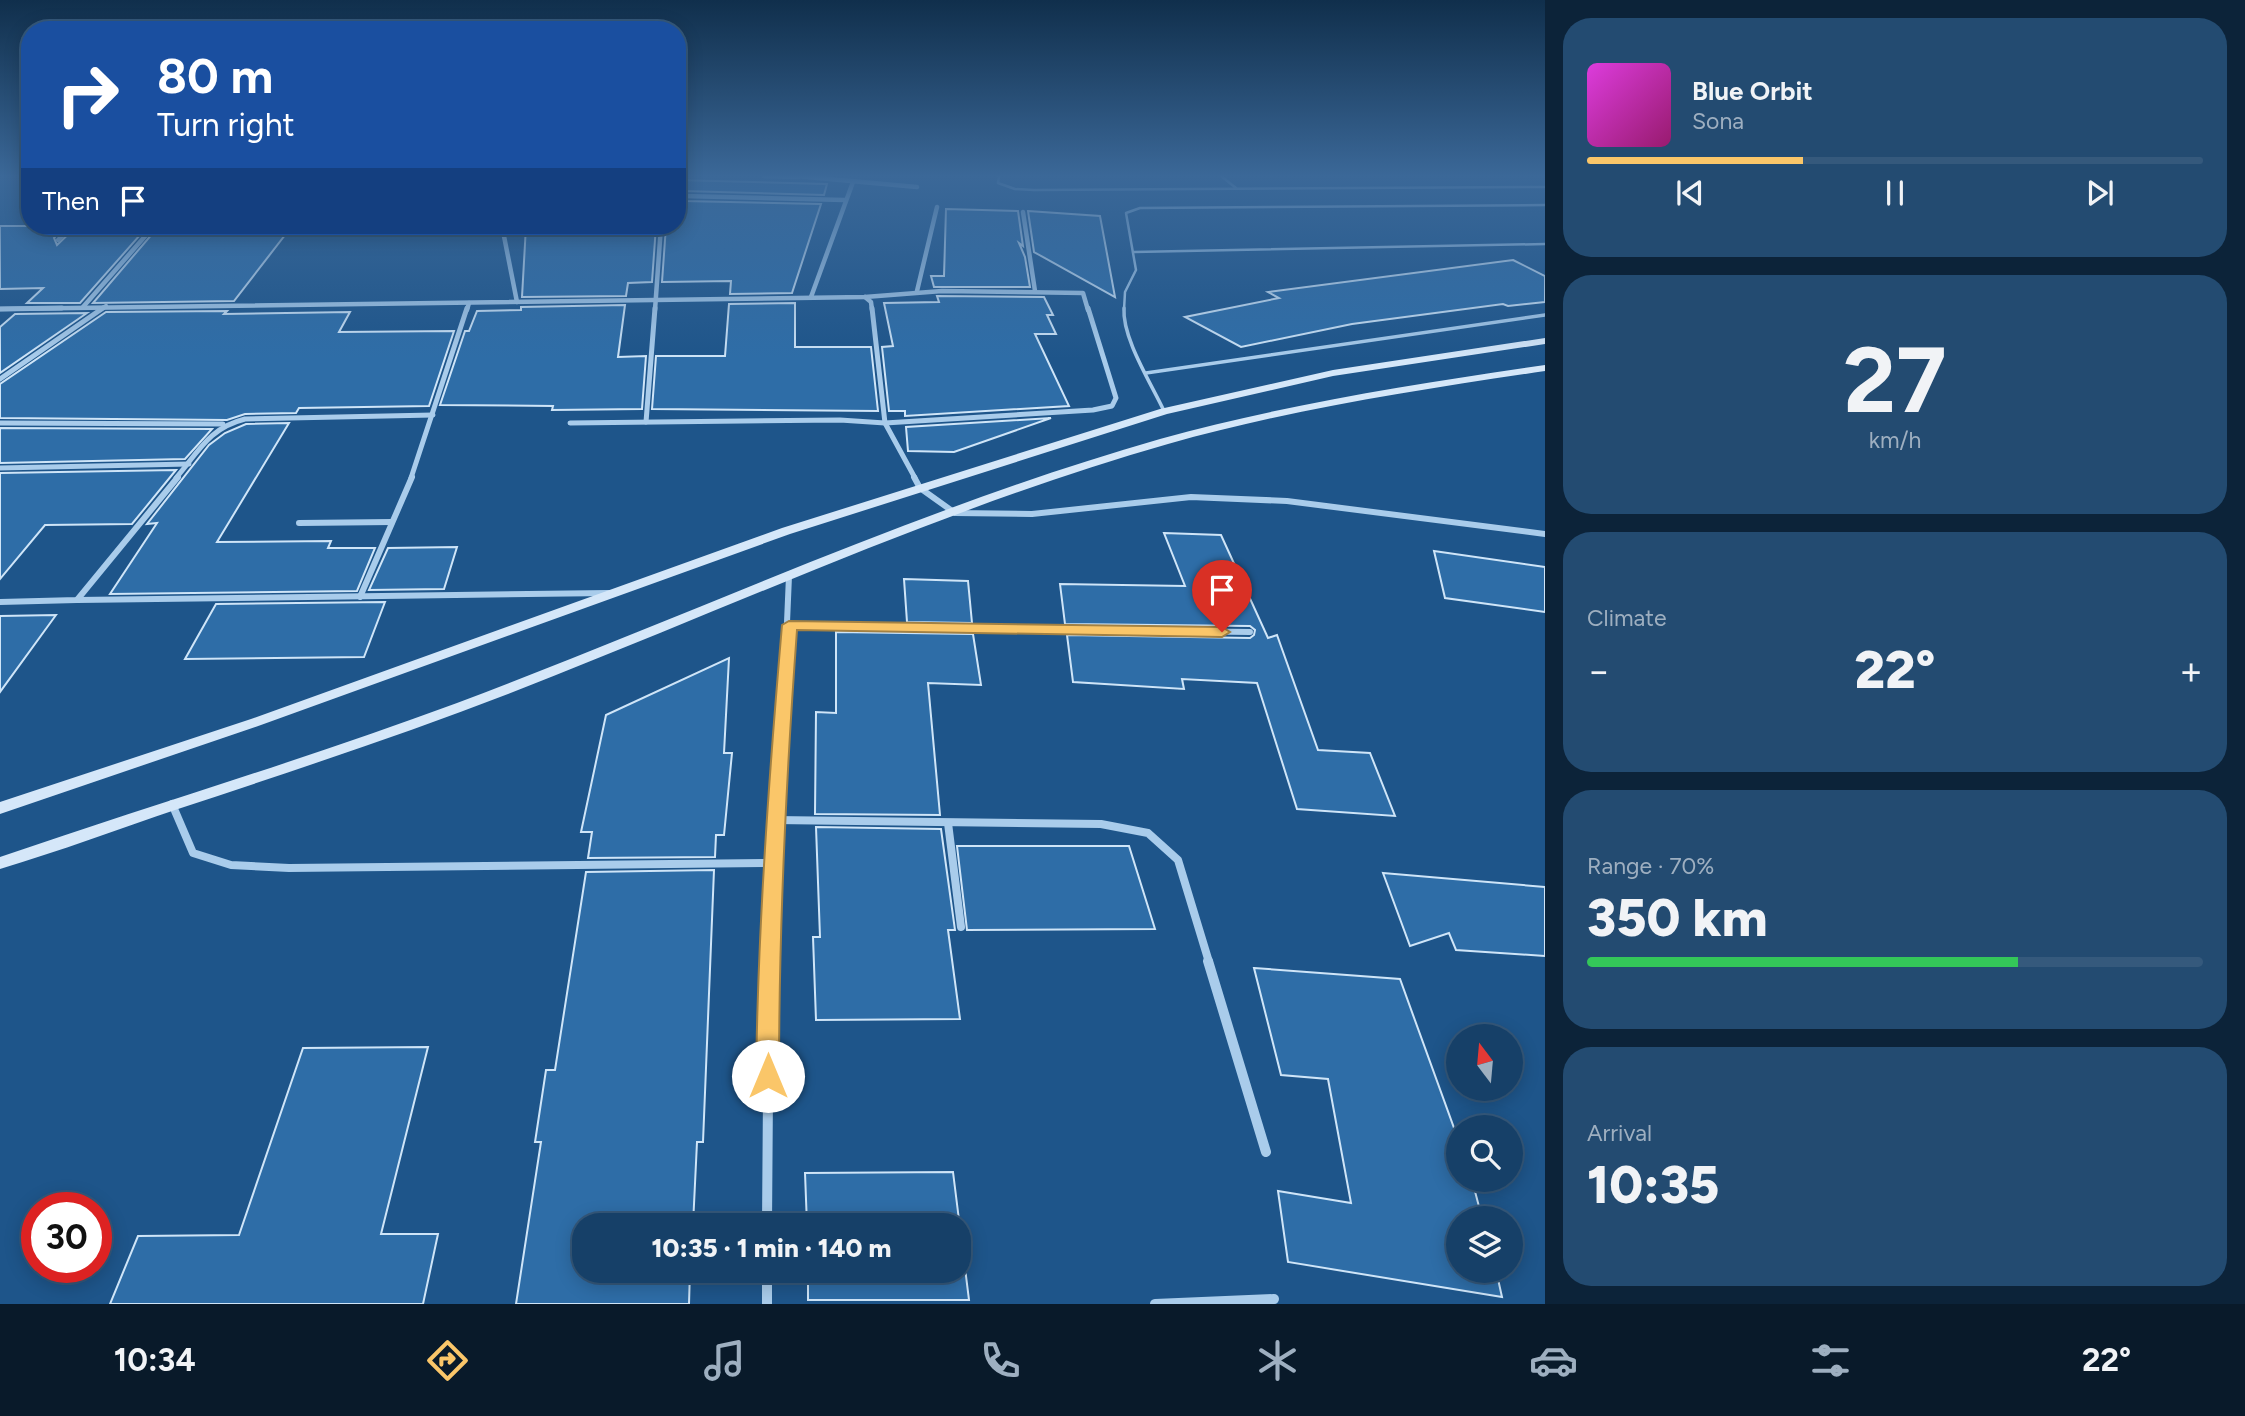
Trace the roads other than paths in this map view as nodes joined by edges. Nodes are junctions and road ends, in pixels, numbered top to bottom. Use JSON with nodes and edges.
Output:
{"nodes":[{"id":1,"x":61,"y":237,"type":"edge"},
{"id":2,"x":144,"y":237,"type":"edge"},
{"id":3,"x":504,"y":237,"type":"edge"},
{"id":4,"x":660,"y":237,"type":"edge"},
{"id":5,"x":832,"y":237,"type":"edge"},
{"id":6,"x":930,"y":237,"type":"edge"},
{"id":7,"x":1026,"y":237,"type":"edge"},
{"id":8,"x":1131,"y":237,"type":"edge"},
{"id":9,"x":58,"y":240,"type":"dead end"},
{"id":10,"x":1545,"y":244,"type":"edge"},
{"id":11,"x":1134,"y":252,"type":"junction"},
{"id":12,"x":917,"y":291,"type":"junction"},
{"id":13,"x":1034,"y":291,"type":"junction"},
{"id":14,"x":811,"y":297,"type":"junction"},
{"id":15,"x":865,"y":297,"type":"junction"},
{"id":16,"x":656,"y":300,"type":"junction"},
{"id":17,"x":517,"y":302,"type":"junction"},
{"id":18,"x":469,"y":303,"type":"junction"},
{"id":19,"x":107,"y":306,"type":"junction"},
{"id":20,"x":82,"y":307,"type":"junction"},
{"id":21,"x":0,"y":309,"type":"edge"},
{"id":22,"x":1545,"y":315,"type":"edge"},
{"id":23,"x":1545,"y":341,"type":"edge"},
{"id":24,"x":1545,"y":368,"type":"edge"},
{"id":25,"x":1146,"y":373,"type":"junction"},
{"id":26,"x":0,"y":379,"type":"edge"},
{"id":27,"x":1164,"y":411,"type":"junction"},
{"id":28,"x":433,"y":415,"type":"junction"},
{"id":29,"x":646,"y":422,"type":"junction"},
{"id":30,"x":0,"y":423,"type":"edge"},
{"id":31,"x":570,"y":423,"type":"dead end"},
{"id":32,"x":885,"y":423,"type":"junction"},
{"id":33,"x":225,"y":424,"type":"junction"},
{"id":34,"x":188,"y":464,"type":"junction"},
{"id":35,"x":0,"y":468,"type":"edge"},
{"id":36,"x":919,"y":488,"type":"junction"},
{"id":37,"x":955,"y":513,"type":"junction"},
{"id":38,"x":392,"y":522,"type":"junction"},
{"id":39,"x":299,"y":523,"type":"dead end"},
{"id":40,"x":1545,"y":534,"type":"edge"},
{"id":41,"x":789,"y":576,"type":"junction"},
{"id":42,"x":617,"y":593,"type":"junction"},
{"id":43,"x":360,"y":597,"type":"junction"},
{"id":44,"x":77,"y":600,"type":"junction"},
{"id":45,"x":0,"y":602,"type":"edge"},
{"id":46,"x":789,"y":625,"type":"junction"},
{"id":47,"x":1250,"y":632,"type":"dead end"},
{"id":48,"x":172,"y":803,"type":"junction"},
{"id":49,"x":0,"y":808,"type":"edge"},
{"id":50,"x":774,"y":820,"type":"junction"},
{"id":51,"x":948,"y":823,"type":"junction"},
{"id":52,"x":0,"y":863,"type":"edge"},
{"id":53,"x":773,"y":863,"type":"junction"},
{"id":54,"x":961,"y":927,"type":"dead end"},
{"id":55,"x":1266,"y":1152,"type":"dead end"},
{"id":56,"x":767,"y":1213,"type":"edge"},
{"id":57,"x":767,"y":1283,"type":"edge"},
{"id":58,"x":1274,"y":1299,"type":"dead end"},
{"id":59,"x":767,"y":1304,"type":"edge"},
{"id":60,"x":1155,"y":1304,"type":"edge"}],
"edges":[{"from":1,"to":9,"type":"street"},
{"from":2,"to":20,"type":"street"},
{"from":3,"to":17,"type":"street"},
{"from":4,"to":16,"type":"street"},
{"from":5,"to":14,"type":"street"},
{"from":6,"to":12,"type":"street"},
{"from":7,"to":13,"type":"street"},
{"from":8,"to":11,"type":"lane"},
{"from":10,"to":11,"type":"lane"},
{"from":11,"to":25,"type":"lane"},
{"from":12,"to":13,"type":"street"},
{"from":12,"to":15,"type":"street"},
{"from":13,"to":32,"type":"street"},
{"from":14,"to":15,"type":"street"},
{"from":14,"to":16,"type":"street"},
{"from":15,"to":32,"type":"street"},
{"from":16,"to":17,"type":"street"},
{"from":16,"to":29,"type":"street"},
{"from":17,"to":18,"type":"street"},
{"from":18,"to":19,"type":"street"},
{"from":18,"to":28,"type":"street"},
{"from":19,"to":20,"type":"street"},
{"from":19,"to":26,"type":"street"},
{"from":20,"to":21,"type":"street"},
{"from":22,"to":25,"type":"lane"},
{"from":23,"to":27,"type":"main road"},
{"from":24,"to":37,"type":"main road"},
{"from":25,"to":27,"type":"lane"},
{"from":27,"to":36,"type":"main road"},
{"from":28,"to":33,"type":"street"},
{"from":28,"to":38,"type":"street"},
{"from":29,"to":31,"type":"street"},
{"from":29,"to":32,"type":"street"},
{"from":30,"to":33,"type":"street"},
{"from":32,"to":36,"type":"street"},
{"from":33,"to":34,"type":"street"},
{"from":34,"to":35,"type":"street"},
{"from":34,"to":44,"type":"street"},
{"from":36,"to":37,"type":"street"},
{"from":36,"to":42,"type":"main road"},
{"from":37,"to":40,"type":"street"},
{"from":37,"to":41,"type":"main road"},
{"from":38,"to":39,"type":"street"},
{"from":38,"to":43,"type":"street"},
{"from":41,"to":46,"type":"street"},
{"from":41,"to":48,"type":"main road"},
{"from":42,"to":43,"type":"street"},
{"from":42,"to":49,"type":"main road"},
{"from":43,"to":44,"type":"street"},
{"from":44,"to":45,"type":"street"},
{"from":46,"to":47,"type":"street"},
{"from":46,"to":50,"type":"street"},
{"from":48,"to":52,"type":"main road"},
{"from":48,"to":53,"type":"street"},
{"from":50,"to":51,"type":"street"},
{"from":50,"to":53,"type":"street"},
{"from":51,"to":54,"type":"street"},
{"from":51,"to":55,"type":"street"},
{"from":53,"to":56,"type":"street"},
{"from":57,"to":59,"type":"street"},
{"from":58,"to":60,"type":"street"}]}
